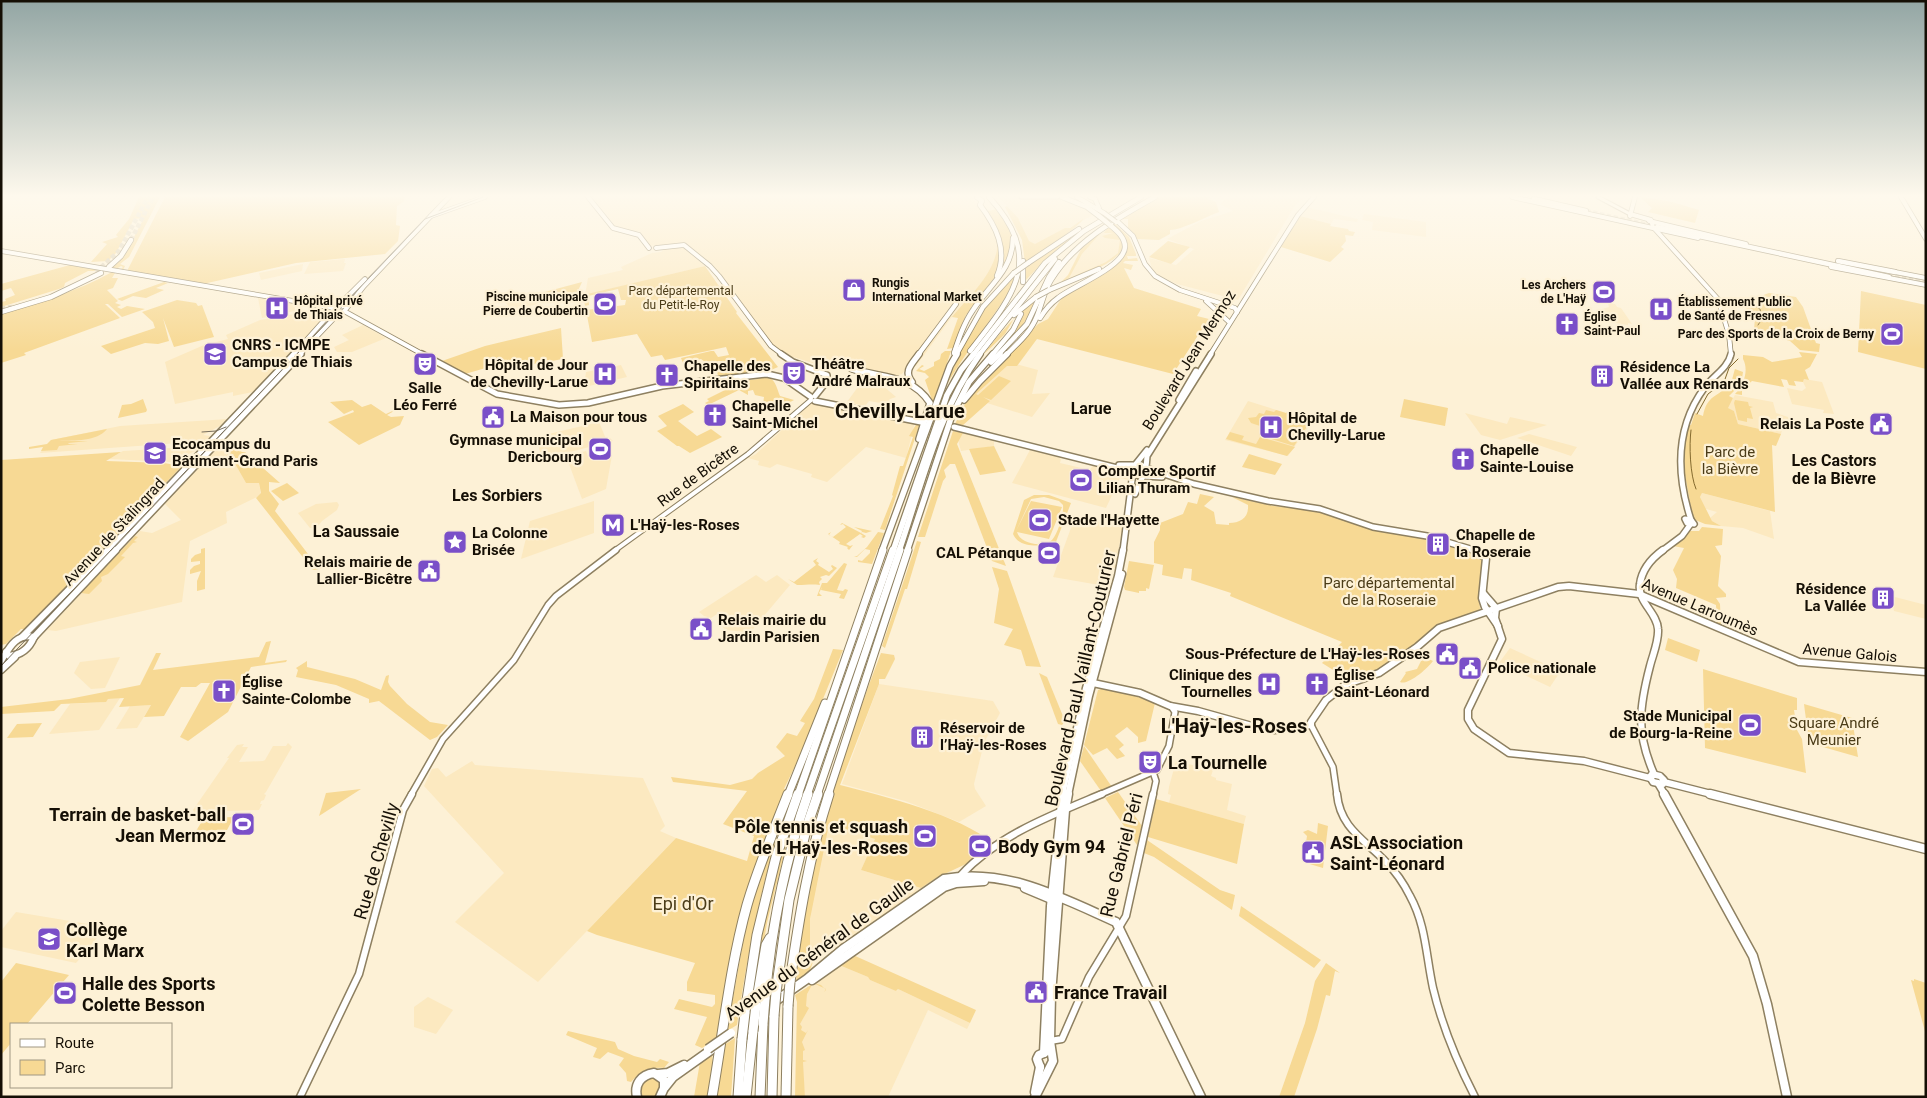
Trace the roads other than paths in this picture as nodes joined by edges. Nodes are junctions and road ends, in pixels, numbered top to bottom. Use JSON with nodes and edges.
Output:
{"nodes":[{"id":1,"x":126,"y":248,"type":"tunnel mouth"},
{"id":2,"x":395,"y":248,"type":"edge"},
{"id":3,"x":399,"y":248,"type":"edge"},
{"id":4,"x":688,"y":248,"type":"edge"},
{"id":5,"x":1000,"y":248,"type":"edge"},
{"id":6,"x":1013,"y":248,"type":"edge"},
{"id":7,"x":1018,"y":248,"type":"edge"},
{"id":8,"x":1022,"y":248,"type":"edge"},
{"id":9,"x":1051,"y":248,"type":"edge"},
{"id":10,"x":1062,"y":248,"type":"edge"},
{"id":11,"x":1068,"y":248,"type":"edge"},
{"id":12,"x":1073,"y":248,"type":"edge"},
{"id":13,"x":1078,"y":248,"type":"edge"},
{"id":14,"x":1124,"y":248,"type":"edge"},
{"id":15,"x":1137,"y":248,"type":"edge"},
{"id":16,"x":1138,"y":248,"type":"edge"},
{"id":17,"x":1276,"y":248,"type":"edge"},
{"id":18,"x":1672,"y":248,"type":"edge"},
{"id":19,"x":1751,"y":248,"type":"edge"},
{"id":20,"x":1753,"y":248,"type":"edge"},
{"id":21,"x":1765,"y":248,"type":"edge"},
{"id":22,"x":1,"y":251,"type":"edge"},
{"id":23,"x":1139,"y":252,"type":"junction"},
{"id":24,"x":1121,"y":256,"type":"junction"},
{"id":25,"x":1819,"y":260,"type":"junction"},
{"id":26,"x":109,"y":267,"type":"dead end"},
{"id":27,"x":1263,"y":268,"type":"junction"},
{"id":28,"x":1895,"y":272,"type":"joint"},
{"id":29,"x":1154,"y":276,"type":"junction"},
{"id":30,"x":1890,"y":277,"type":"junction"},
{"id":31,"x":1926,"y":278,"type":"edge"},
{"id":32,"x":1024,"y":282,"type":"dead end"},
{"id":33,"x":1926,"y":286,"type":"edge"},
{"id":34,"x":986,"y":294,"type":"junction"},
{"id":35,"x":26,"y":303,"type":"dead end"},
{"id":36,"x":956,"y":304,"type":"dead end"},
{"id":37,"x":1224,"y":305,"type":"junction"},
{"id":38,"x":333,"y":310,"type":"junction"},
{"id":39,"x":342,"y":311,"type":"junction"},
{"id":40,"x":1219,"y":311,"type":"junction"},
{"id":41,"x":1,"y":312,"type":"edge"},
{"id":42,"x":1234,"y":313,"type":"junction"},
{"id":43,"x":1020,"y":315,"type":"joint"},
{"id":44,"x":997,"y":332,"type":"junction"},
{"id":45,"x":1019,"y":342,"type":"junction"},
{"id":46,"x":950,"y":366,"type":"junction"},
{"id":47,"x":852,"y":370,"type":"dead end"},
{"id":48,"x":961,"y":370,"type":"junction"},
{"id":49,"x":967,"y":388,"type":"junction"},
{"id":50,"x":927,"y":396,"type":"junction"},
{"id":51,"x":815,"y":398,"type":"junction"},
{"id":52,"x":259,"y":399,"type":"junction"},
{"id":53,"x":951,"y":400,"type":"junction"},
{"id":54,"x":248,"y":401,"type":"junction"},
{"id":55,"x":921,"y":421,"type":"dead end"},
{"id":56,"x":954,"y":428,"type":"dead end"},
{"id":57,"x":1095,"y":461,"type":"junction"},
{"id":58,"x":1135,"y":465,"type":"junction"},
{"id":59,"x":913,"y":468,"type":"junction"},
{"id":60,"x":1146,"y":468,"type":"junction"},
{"id":61,"x":1133,"y":472,"type":"junction"},
{"id":62,"x":1143,"y":475,"type":"junction"},
{"id":63,"x":932,"y":480,"type":"junction"},
{"id":64,"x":1184,"y":481,"type":"junction"},
{"id":65,"x":1130,"y":517,"type":"junction"},
{"id":66,"x":890,"y":529,"type":"joint"},
{"id":67,"x":902,"y":532,"type":"junction"},
{"id":68,"x":888,"y":536,"type":"joint"},
{"id":69,"x":900,"y":539,"type":"junction"},
{"id":70,"x":1639,"y":594,"type":"junction"},
{"id":71,"x":1653,"y":599,"type":"junction"},
{"id":72,"x":1645,"y":603,"type":"junction"},
{"id":73,"x":1492,"y":610,"type":"junction"},
{"id":74,"x":1478,"y":614,"type":"junction"},
{"id":75,"x":1494,"y":619,"type":"junction"},
{"id":76,"x":22,"y":637,"type":"junction"},
{"id":77,"x":34,"y":637,"type":"junction"},
{"id":78,"x":1773,"y":651,"type":"joint"},
{"id":79,"x":6,"y":652,"type":"junction"},
{"id":80,"x":860,"y":653,"type":"junction"},
{"id":81,"x":19,"y":655,"type":"junction"},
{"id":82,"x":518,"y":656,"type":"joint"},
{"id":83,"x":1,"y":661,"type":"edge"},
{"id":84,"x":1,"y":670,"type":"edge"},
{"id":85,"x":1926,"y":672,"type":"edge"},
{"id":86,"x":836,"y":680,"type":"junction"},
{"id":87,"x":1093,"y":683,"type":"junction"},
{"id":88,"x":1170,"y":706,"type":"junction"},
{"id":89,"x":1184,"y":708,"type":"junction"},
{"id":90,"x":1175,"y":712,"type":"junction"},
{"id":91,"x":1311,"y":725,"type":"junction"},
{"id":92,"x":1154,"y":772,"type":"junction"},
{"id":93,"x":1652,"y":776,"type":"junction"},
{"id":94,"x":1662,"y":783,"type":"junction"},
{"id":95,"x":1062,"y":811,"type":"junction"},
{"id":96,"x":1926,"y":849,"type":"edge"},
{"id":97,"x":966,"y":877,"type":"junction"},
{"id":98,"x":1056,"y":898,"type":"junction"},
{"id":99,"x":1119,"y":930,"type":"junction"},
{"id":100,"x":773,"y":933,"type":"junction"},
{"id":101,"x":1050,"y":1041,"type":"junction"},
{"id":102,"x":709,"y":1050,"type":"junction"},
{"id":103,"x":1047,"y":1054,"type":"junction"},
{"id":104,"x":1044,"y":1068,"type":"junction"},
{"id":105,"x":658,"y":1074,"type":"junction"},
{"id":106,"x":662,"y":1093,"type":"edge"},
{"id":107,"x":635,"y":1096,"type":"edge"},
{"id":108,"x":300,"y":1097,"type":"edge"},
{"id":109,"x":712,"y":1097,"type":"edge"},
{"id":110,"x":738,"y":1097,"type":"edge"},
{"id":111,"x":746,"y":1097,"type":"edge"},
{"id":112,"x":760,"y":1097,"type":"edge"},
{"id":113,"x":772,"y":1097,"type":"edge"},
{"id":114,"x":786,"y":1097,"type":"edge"},
{"id":115,"x":1035,"y":1097,"type":"edge"},
{"id":116,"x":1201,"y":1097,"type":"edge"},
{"id":117,"x":1474,"y":1097,"type":"edge"},
{"id":118,"x":1787,"y":1097,"type":"edge"}],
"edges":[{"from":1,"to":26,"type":"highway"},
{"from":2,"to":38,"type":"main road"},
{"from":3,"to":39,"type":"main road","name":"Avenue de Stalingrad"},
{"from":4,"to":51,"type":"main road"},
{"from":5,"to":34,"type":"highway"},
{"from":6,"to":34,"type":"highway"},
{"from":7,"to":48,"type":"highway"},
{"from":8,"to":32,"type":"highway"},
{"from":9,"to":46,"type":"highway","bridge":true},
{"from":10,"to":48,"type":"highway"},
{"from":11,"to":44,"type":"highway"},
{"from":12,"to":49,"type":"highway"},
{"from":13,"to":45,"type":"highway"},
{"from":14,"to":24,"type":"highway","bridge":true},
{"from":15,"to":23,"type":"main road"},
{"from":16,"to":23,"type":"main road"},
{"from":17,"to":27,"type":"main road"},
{"from":18,"to":70,"type":"main road"},
{"from":19,"to":30,"type":"main road"},
{"from":20,"to":30,"type":"highway"},
{"from":21,"to":25,"type":"highway"},
{"from":22,"to":38,"type":"main road"},
{"from":23,"to":29,"type":"main road"},
{"from":23,"to":29,"type":"main road"},
{"from":24,"to":44,"type":"highway","bridge":true},
{"from":24,"to":45,"type":"highway"},
{"from":25,"to":28,"type":"highway"},
{"from":25,"to":30,"type":"highway"},
{"from":27,"to":42,"type":"main road","name":"Boulevard Jean Mermoz"},
{"from":27,"to":42,"type":"main road","name":"Boulevard Jean Mermoz"},
{"from":28,"to":31,"type":"main road"},
{"from":29,"to":37,"type":"main road"},
{"from":29,"to":40,"type":"main road"},
{"from":30,"to":33,"type":"main road"},
{"from":34,"to":46,"type":"highway"},
{"from":35,"to":41,"type":"highway"},
{"from":36,"to":50,"type":"highway"},
{"from":37,"to":40,"type":"main road"},
{"from":37,"to":42,"type":"main road"},
{"from":38,"to":39,"type":"main road"},
{"from":38,"to":39,"type":"main road"},
{"from":38,"to":54,"type":"main road"},
{"from":39,"to":51,"type":"main road"},
{"from":39,"to":52,"type":"main road","name":"Avenue de Stalingrad"},
{"from":40,"to":42,"type":"main road"},
{"from":42,"to":58,"type":"main road","name":"Boulevard Jean Mermoz"},
{"from":42,"to":60,"type":"main road","name":"Boulevard Jean Mermoz"},
{"from":43,"to":49,"type":"highway"},
{"from":43,"to":53,"type":"highway"},
{"from":44,"to":53,"type":"highway"},
{"from":45,"to":63,"type":"highway"},
{"from":46,"to":59,"type":"highway"},
{"from":47,"to":50,"type":"highway"},
{"from":48,"to":67,"type":"highway"},
{"from":49,"to":63,"type":"highway"},
{"from":50,"to":59,"type":"highway"},
{"from":51,"to":55,"type":"main road"},
{"from":51,"to":82,"type":"street","name":"Rue de Bicêtre"},
{"from":52,"to":54,"type":"main road"},
{"from":52,"to":77,"type":"main road","name":"Avenue de Stalingrad"},
{"from":53,"to":67,"type":"highway"},
{"from":54,"to":76,"type":"main road"},
{"from":56,"to":57,"type":"main road"},
{"from":57,"to":58,"type":"main road"},
{"from":57,"to":61,"type":"main road"},
{"from":58,"to":60,"type":"main road"},
{"from":58,"to":61,"type":"main road","name":"Boulevard Jean Mermoz"},
{"from":59,"to":66,"type":"highway"},
{"from":60,"to":62,"type":"main road","name":"Boulevard Jean Mermoz"},
{"from":60,"to":64,"type":"main road"},
{"from":61,"to":62,"type":"main road"},
{"from":61,"to":65,"type":"main road","name":"Boulevard Jean Mermoz"},
{"from":62,"to":64,"type":"main road"},
{"from":62,"to":65,"type":"main road","name":"Boulevard Jean Mermoz"},
{"from":63,"to":114,"type":"highway","bridge":true},
{"from":64,"to":73,"type":"main road"},
{"from":65,"to":87,"type":"main road","name":"Boulevard Paul Vaillant-Couturier"},
{"from":65,"to":95,"type":"main road","name":"Boulevard Paul Vaillant-Couturier"},
{"from":66,"to":68,"type":"highway"},
{"from":67,"to":69,"type":"highway"},
{"from":68,"to":86,"type":"highway"},
{"from":69,"to":80,"type":"highway"},
{"from":69,"to":80,"type":"highway"},
{"from":70,"to":71,"type":"main road","name":"Avenue Larroumès"},
{"from":70,"to":72,"type":"main road"},
{"from":70,"to":73,"type":"main road","name":"Avenue Larroumès"},
{"from":71,"to":72,"type":"main road"},
{"from":71,"to":78,"type":"main road","name":"Avenue Larroumès"},
{"from":72,"to":93,"type":"main road"},
{"from":73,"to":74,"type":"main road","name":"Avenue Larroumès"},
{"from":73,"to":75,"type":"main road"},
{"from":74,"to":75,"type":"main road"},
{"from":74,"to":91,"type":"main road","name":"Avenue Larroumès"},
{"from":75,"to":93,"type":"main road"},
{"from":76,"to":77,"type":"main road"},
{"from":76,"to":79,"type":"main road"},
{"from":77,"to":81,"type":"main road","name":"Avenue de Stalingrad"},
{"from":78,"to":85,"type":"main road","name":"Avenue Galois"},
{"from":79,"to":81,"type":"main road"},
{"from":79,"to":83,"type":"main road"},
{"from":80,"to":100,"type":"highway"},
{"from":80,"to":113,"type":"highway","bridge":true},
{"from":81,"to":84,"type":"main road"},
{"from":82,"to":108,"type":"street","name":"Rue de Chevilly"},
{"from":86,"to":109,"type":"highway"},
{"from":86,"to":110,"type":"highway","bridge":true},
{"from":87,"to":88,"type":"main road"},
{"from":87,"to":95,"type":"main road","name":"Boulevard Paul Vaillant-Couturier"},
{"from":88,"to":89,"type":"main road"},
{"from":88,"to":90,"type":"street"},
{"from":89,"to":90,"type":"street"},
{"from":89,"to":91,"type":"main road"},
{"from":90,"to":92,"type":"street"},
{"from":91,"to":117,"type":"street"},
{"from":92,"to":95,"type":"street"},
{"from":92,"to":99,"type":"street","name":"Rue Gabriel Péri"},
{"from":93,"to":94,"type":"main road"},
{"from":94,"to":96,"type":"main road"},
{"from":94,"to":118,"type":"main road"},
{"from":95,"to":97,"type":"street"},
{"from":95,"to":98,"type":"main road","name":"Boulevard Paul Vaillant-Couturier"},
{"from":97,"to":98,"type":"main road","name":"Avenue du Général de Gaulle"},
{"from":97,"to":102,"type":"main road","name":"Avenue du Général de Gaulle","bridge":true},
{"from":98,"to":99,"type":"main road","name":"Avenue du Général de Gaulle"},
{"from":98,"to":101,"type":"main road","name":"Boulevard Paul Vaillant-Couturier"},
{"from":98,"to":103,"type":"main road","name":"Boulevard Paul Vaillant-Couturier"},
{"from":99,"to":101,"type":"street","name":"Rue Gabriel Péri"},
{"from":99,"to":116,"type":"main road"},
{"from":100,"to":111,"type":"highway","bridge":true},
{"from":100,"to":112,"type":"highway","bridge":true},
{"from":101,"to":103,"type":"main road","name":"Boulevard Paul Vaillant-Couturier"},
{"from":102,"to":105,"type":"main road"},
{"from":102,"to":106,"type":"main road"},
{"from":103,"to":104,"type":"main road"},
{"from":103,"to":104,"type":"main road"},
{"from":104,"to":115,"type":"main road"},
{"from":105,"to":106,"type":"main road"},
{"from":105,"to":107,"type":"main road"}]}
